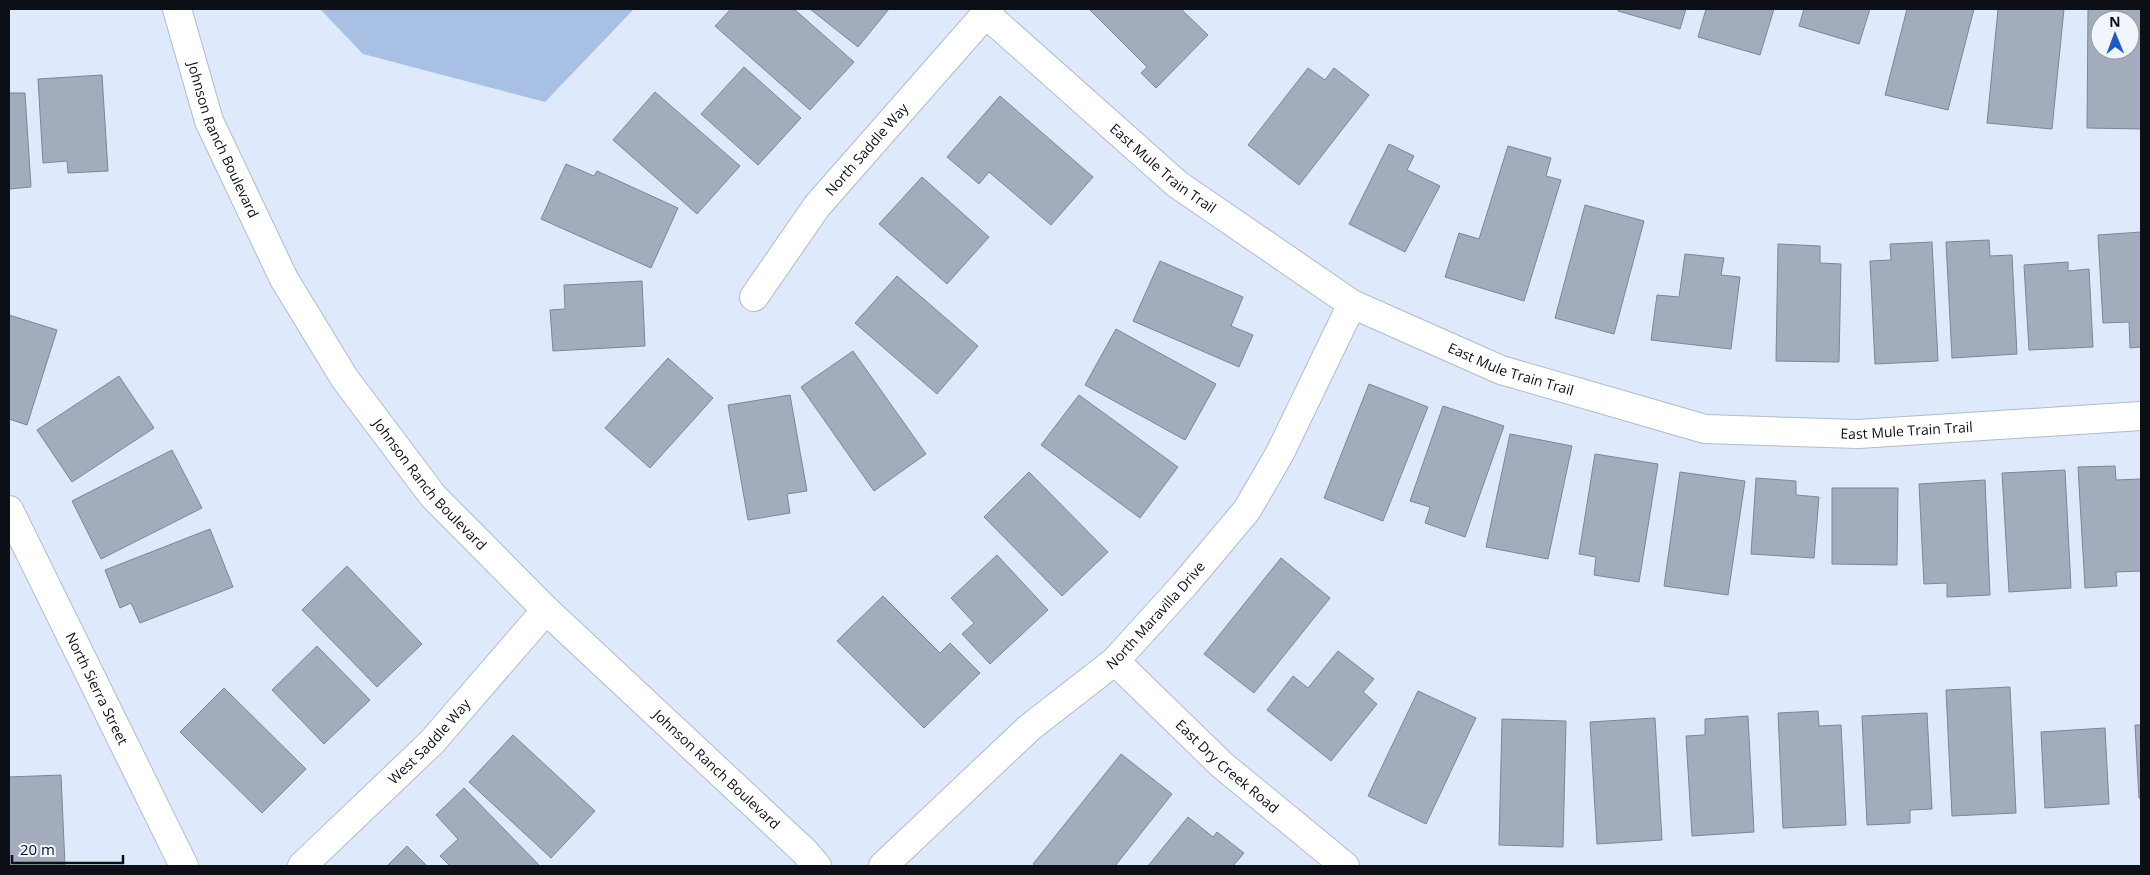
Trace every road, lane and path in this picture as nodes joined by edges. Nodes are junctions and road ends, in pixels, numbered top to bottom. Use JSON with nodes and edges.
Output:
{"nodes":[{"id":1,"x":178,"y":9,"type":"edge"},
{"id":2,"x":988,"y":11,"type":"edge"},
{"id":3,"x":754,"y":297,"type":"dead end"},
{"id":4,"x":1352,"y":304,"type":"junction"},
{"id":5,"x":2141,"y":416,"type":"edge"},
{"id":6,"x":9,"y":510,"type":"edge"},
{"id":7,"x":546,"y":610,"type":"junction"},
{"id":8,"x":1115,"y":661,"type":"junction"},
{"id":9,"x":184,"y":866,"type":"edge"},
{"id":10,"x":302,"y":866,"type":"edge"},
{"id":11,"x":817,"y":866,"type":"edge"},
{"id":12,"x":883,"y":866,"type":"edge"},
{"id":13,"x":1345,"y":866,"type":"edge"}],
"edges":[{"from":1,"to":7,"type":"street","name":"Johnson Ranch Boulevard"},
{"from":2,"to":3,"type":"street","name":"North Saddle Way"},
{"from":2,"to":4,"type":"street","name":"East Mule Train Trail"},
{"from":4,"to":5,"type":"street","name":"East Mule Train Trail"},
{"from":4,"to":8,"type":"street","name":"North Maravilla Drive"},
{"from":6,"to":9,"type":"street","name":"North Sierra Street"},
{"from":7,"to":10,"type":"street","name":"West Saddle Way"},
{"from":7,"to":11,"type":"street","name":"Johnson Ranch Boulevard"},
{"from":8,"to":12,"type":"street","name":"North Maravilla Drive"},
{"from":8,"to":13,"type":"street","name":"East Dry Creek Road"}]}
